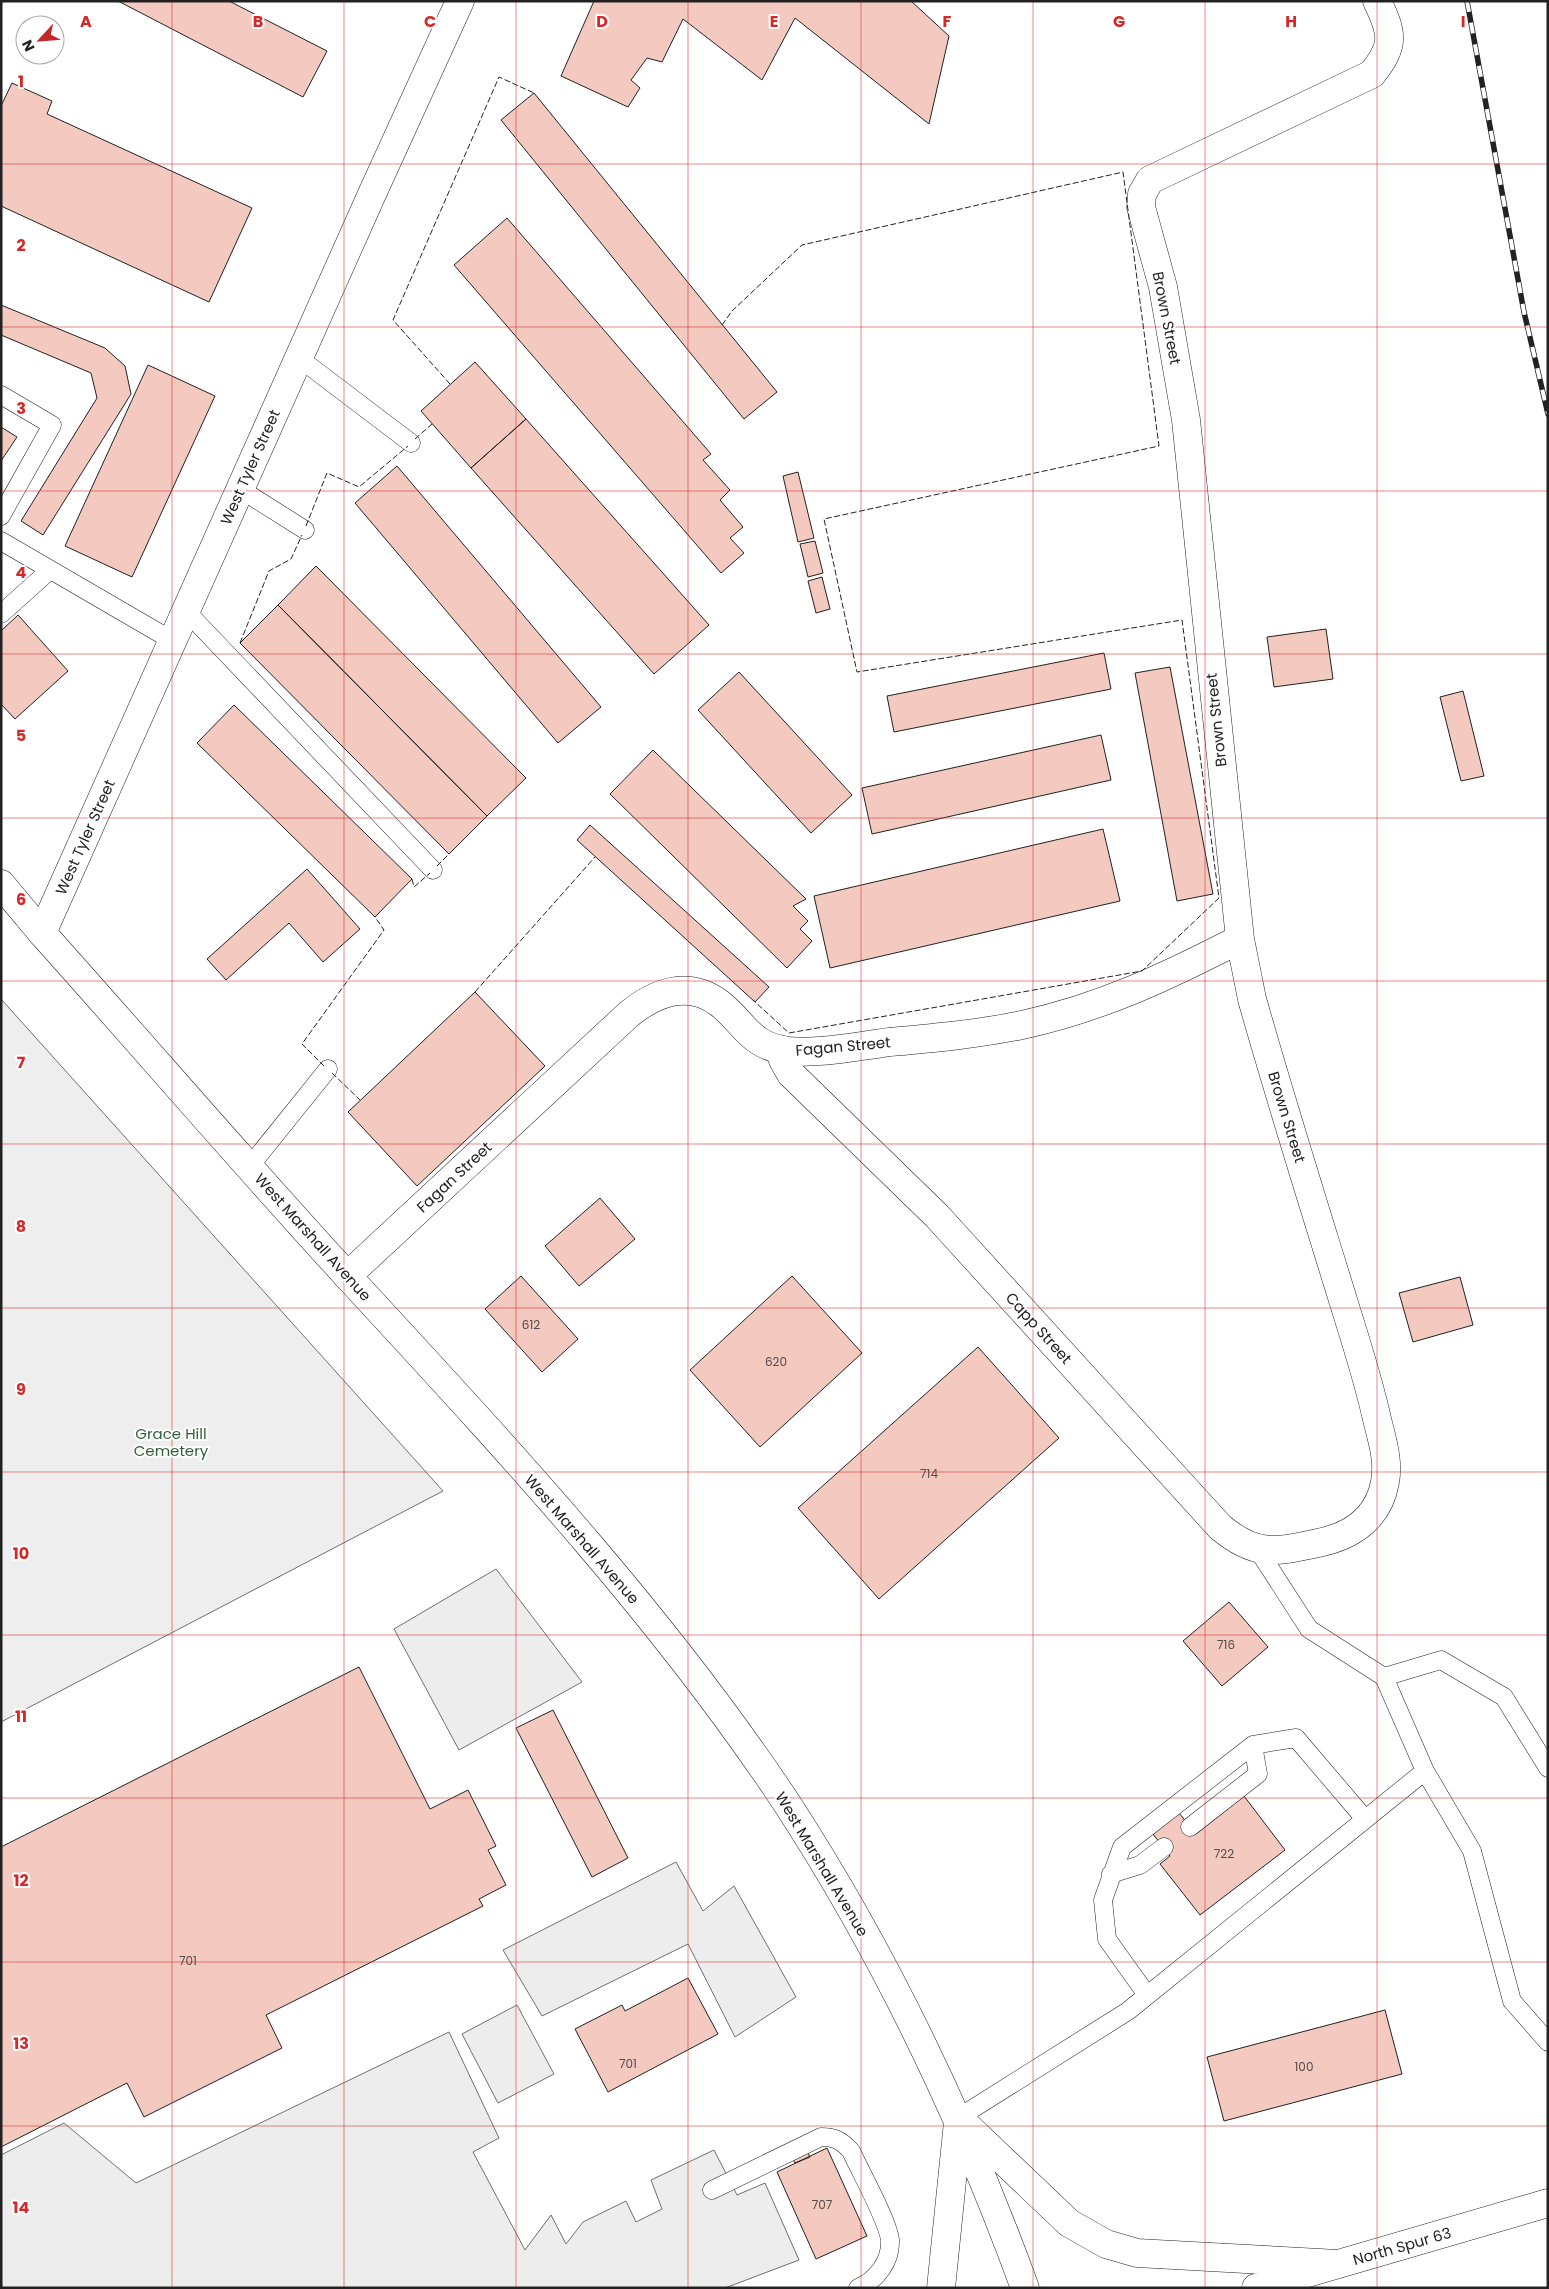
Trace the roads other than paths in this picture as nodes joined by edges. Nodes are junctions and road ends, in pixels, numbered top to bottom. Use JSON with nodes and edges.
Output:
{"nodes":[{"id":1,"x":460,"y":1,"type":"edge"},
{"id":2,"x":1377,"y":1,"type":"edge"},
{"id":3,"x":299,"y":358,"type":"junction"},
{"id":4,"x":1,"y":395,"type":"edge"},
{"id":5,"x":411,"y":443,"type":"dead end"},
{"id":6,"x":240,"y":489,"type":"junction"},
{"id":7,"x":1,"y":516,"type":"edge"},
{"id":8,"x":305,"y":530,"type":"dead end"},
{"id":9,"x":1,"y":541,"type":"edge"},
{"id":10,"x":50,"y":570,"type":"junction"},
{"id":11,"x":186,"y":611,"type":"junction"},
{"id":12,"x":1,"y":614,"type":"edge"},
{"id":13,"x":173,"y":641,"type":"junction"},
{"id":14,"x":433,"y":870,"type":"dead end"},
{"id":15,"x":1,"y":884,"type":"edge"},
{"id":16,"x":42,"y":933,"type":"junction"},
{"id":17,"x":1240,"y":939,"type":"junction"},
{"id":18,"x":779,"y":1049,"type":"junction"},
{"id":19,"x":328,"y":1069,"type":"dead end"},
{"id":20,"x":250,"y":1166,"type":"junction"},
{"id":21,"x":347,"y":1276,"type":"junction"},
{"id":22,"x":1325,"y":1542,"type":"joint"},
{"id":23,"x":1258,"y":1550,"type":"junction"},
{"id":24,"x":1384,"y":1677,"type":"junction"},
{"id":25,"x":1253,"y":1745,"type":"junction"},
{"id":26,"x":1548,"y":1768,"type":"edge"},
{"id":27,"x":1425,"y":1771,"type":"junction"},
{"id":28,"x":1365,"y":1819,"type":"junction"},
{"id":29,"x":1190,"y":1827,"type":"dead end"},
{"id":30,"x":1164,"y":1847,"type":"dead end"},
{"id":31,"x":1111,"y":1874,"type":"junction"},
{"id":32,"x":1147,"y":1996,"type":"junction"},
{"id":33,"x":1548,"y":2042,"type":"edge"},
{"id":34,"x":958,"y":2118,"type":"junction"},
{"id":35,"x":712,"y":2190,"type":"dead end"},
{"id":36,"x":1548,"y":2203,"type":"edge"},
{"id":37,"x":1338,"y":2264,"type":"junction"},
{"id":38,"x":858,"y":2288,"type":"edge"},
{"id":39,"x":941,"y":2288,"type":"edge"},
{"id":40,"x":1025,"y":2288,"type":"edge"},
{"id":41,"x":1256,"y":2288,"type":"edge"},
{"id":42,"x":1313,"y":2288,"type":"edge"}],
"edges":[{"from":1,"to":3,"type":"street","name":"West Tyler Street"},
{"from":2,"to":17,"type":"street","name":"Brown Street"},
{"from":3,"to":5,"type":"lane"},
{"from":3,"to":6,"type":"street","name":"West Tyler Street"},
{"from":4,"to":7,"type":"lane"},
{"from":6,"to":8,"type":"lane"},
{"from":6,"to":11,"type":"street","name":"West Tyler Street"},
{"from":9,"to":10,"type":"lane"},
{"from":10,"to":12,"type":"lane"},
{"from":10,"to":13,"type":"lane"},
{"from":11,"to":13,"type":"street","name":"West Tyler Street"},
{"from":11,"to":14,"type":"lane"},
{"from":13,"to":16,"type":"street","name":"West Tyler Street"},
{"from":15,"to":16,"type":"street","name":"West Marshall Avenue"},
{"from":16,"to":20,"type":"street","name":"West Marshall Avenue"},
{"from":17,"to":18,"type":"street","name":"Fagan Street"},
{"from":17,"to":22,"type":"street","name":"Brown Street"},
{"from":18,"to":21,"type":"street","name":"Fagan Street"},
{"from":18,"to":23,"type":"street","name":"Capp Street"},
{"from":19,"to":20,"type":"lane"},
{"from":20,"to":21,"type":"street","name":"West Marshall Avenue"},
{"from":21,"to":34,"type":"street","name":"West Marshall Avenue"},
{"from":22,"to":23,"type":"street","name":"Capp Street"},
{"from":23,"to":24,"type":"lane"},
{"from":24,"to":26,"type":"lane"},
{"from":24,"to":27,"type":"lane"},
{"from":25,"to":28,"type":"lane"},
{"from":25,"to":29,"type":"lane"},
{"from":25,"to":31,"type":"lane"},
{"from":27,"to":28,"type":"lane"},
{"from":27,"to":33,"type":"lane"},
{"from":28,"to":32,"type":"lane"},
{"from":30,"to":31,"type":"lane"},
{"from":31,"to":32,"type":"lane"},
{"from":32,"to":34,"type":"lane"},
{"from":34,"to":37,"type":"street"},
{"from":34,"to":39,"type":"street"},
{"from":34,"to":40,"type":"street","name":"West Marshall Avenue"},
{"from":35,"to":38,"type":"lane"},
{"from":36,"to":37,"type":"street","name":"North Spur 63"},
{"from":37,"to":41,"type":"street","name":"North Spur 63"},
{"from":37,"to":42,"type":"street"}]}
